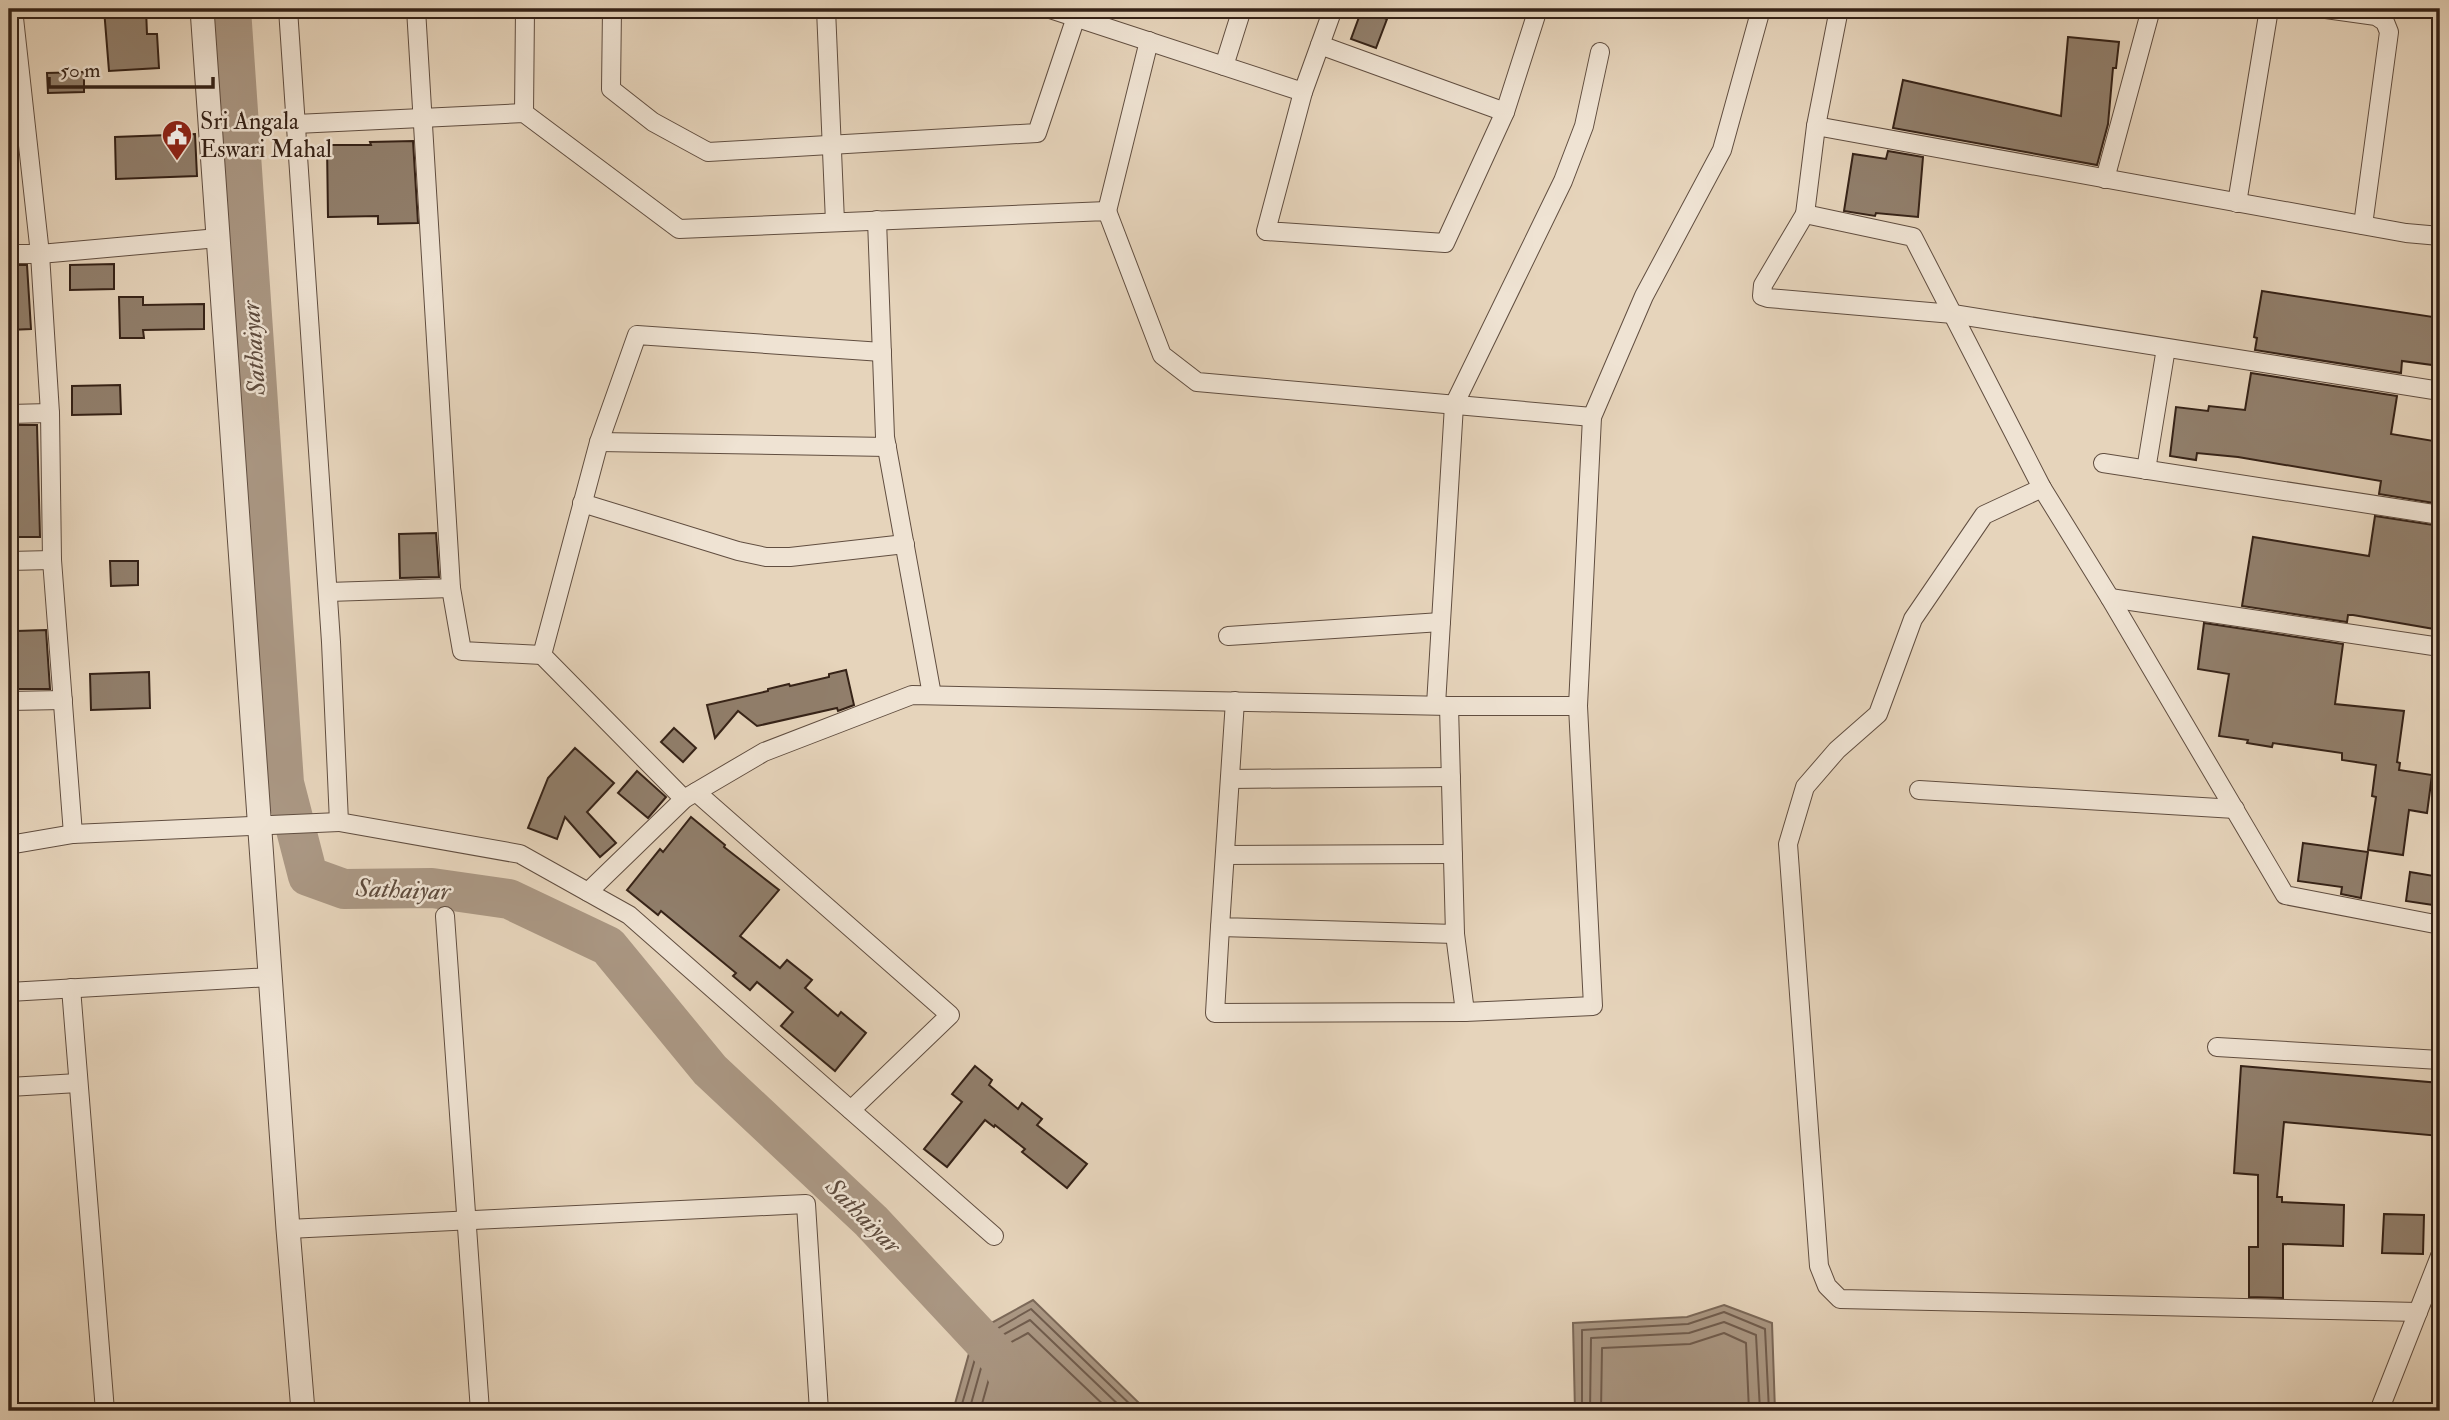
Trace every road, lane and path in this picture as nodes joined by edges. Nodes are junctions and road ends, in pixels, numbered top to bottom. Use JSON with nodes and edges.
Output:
{"nodes":[{"id":1,"x":13,"y":9,"type":"edge"},
{"id":2,"x":202,"y":9,"type":"edge"},
{"id":3,"x":288,"y":9,"type":"edge"},
{"id":4,"x":294,"y":9,"type":"edge"},
{"id":5,"x":416,"y":9,"type":"edge"},
{"id":6,"x":526,"y":9,"type":"edge"},
{"id":7,"x":612,"y":9,"type":"edge"},
{"id":8,"x":826,"y":9,"type":"edge"},
{"id":9,"x":1050,"y":9,"type":"edge"},
{"id":10,"x":1242,"y":9,"type":"edge"},
{"id":11,"x":1334,"y":9,"type":"edge"},
{"id":12,"x":1538,"y":9,"type":"edge"},
{"id":13,"x":1761,"y":9,"type":"edge"},
{"id":14,"x":1839,"y":9,"type":"edge"},
{"id":15,"x":2151,"y":9,"type":"edge"},
{"id":16,"x":2269,"y":9,"type":"edge"},
{"id":17,"x":2326,"y":9,"type":"edge"},
{"id":18,"x":1076,"y":18,"type":"junction"},
{"id":19,"x":1149,"y":41,"type":"junction"},
{"id":20,"x":1320,"y":46,"type":"junction"},
{"id":21,"x":1600,"y":52,"type":"dead end"},
{"id":22,"x":1224,"y":66,"type":"junction"},
{"id":23,"x":1303,"y":92,"type":"junction"},
{"id":24,"x":1505,"y":112,"type":"junction"},
{"id":25,"x":524,"y":113,"type":"junction"},
{"id":26,"x":424,"y":118,"type":"junction"},
{"id":27,"x":296,"y":124,"type":"junction"},
{"id":28,"x":1816,"y":126,"type":"junction"},
{"id":29,"x":831,"y":145,"type":"junction"},
{"id":30,"x":2105,"y":178,"type":"junction"},
{"id":31,"x":2237,"y":203,"type":"junction"},
{"id":32,"x":1107,"y":211,"type":"junction"},
{"id":33,"x":1805,"y":214,"type":"junction"},
{"id":34,"x":877,"y":220,"type":"junction"},
{"id":35,"x":835,"y":222,"type":"junction"},
{"id":36,"x":2363,"y":225,"type":"junction"},
{"id":37,"x":2440,"y":236,"type":"edge"},
{"id":38,"x":218,"y":238,"type":"junction"},
{"id":39,"x":9,"y":254,"type":"edge"},
{"id":40,"x":40,"y":254,"type":"junction"},
{"id":41,"x":1953,"y":314,"type":"junction"},
{"id":42,"x":2166,"y":348,"type":"junction"},
{"id":43,"x":882,"y":352,"type":"junction"},
{"id":44,"x":2440,"y":391,"type":"edge"},
{"id":45,"x":1454,"y":405,"type":"junction"},
{"id":46,"x":50,"y":413,"type":"junction"},
{"id":47,"x":9,"y":414,"type":"edge"},
{"id":48,"x":1592,"y":417,"type":"junction"},
{"id":49,"x":598,"y":442,"type":"junction"},
{"id":50,"x":887,"y":447,"type":"junction"},
{"id":51,"x":2103,"y":463,"type":"dead end"},
{"id":52,"x":2146,"y":470,"type":"junction"},
{"id":53,"x":2042,"y":488,"type":"junction"},
{"id":54,"x":582,"y":503,"type":"junction"},
{"id":55,"x":2440,"y":515,"type":"edge"},
{"id":56,"x":905,"y":544,"type":"junction"},
{"id":57,"x":52,"y":560,"type":"junction"},
{"id":58,"x":9,"y":561,"type":"edge"},
{"id":59,"x":451,"y":588,"type":"junction"},
{"id":60,"x":328,"y":592,"type":"junction"},
{"id":61,"x":2110,"y":598,"type":"junction"},
{"id":62,"x":1441,"y":622,"type":"junction"},
{"id":63,"x":1228,"y":636,"type":"dead end"},
{"id":64,"x":2440,"y":647,"type":"edge"},
{"id":65,"x":542,"y":655,"type":"junction"},
{"id":66,"x":932,"y":695,"type":"junction"},
{"id":67,"x":63,"y":700,"type":"junction"},
{"id":68,"x":9,"y":701,"type":"edge"},
{"id":69,"x":1235,"y":701,"type":"junction"},
{"id":70,"x":1442,"y":706,"type":"junction"},
{"id":71,"x":1578,"y":706,"type":"junction"},
{"id":72,"x":1451,"y":777,"type":"junction"},
{"id":73,"x":1230,"y":779,"type":"junction"},
{"id":74,"x":1919,"y":790,"type":"dead end"},
{"id":75,"x":690,"y":796,"type":"junction"},
{"id":76,"x":2235,"y":809,"type":"junction"},
{"id":77,"x":331,"y":822,"type":"junction"},
{"id":78,"x":270,"y":825,"type":"junction"},
{"id":79,"x":73,"y":834,"type":"junction"},
{"id":80,"x":9,"y":845,"type":"edge"},
{"id":81,"x":1453,"y":854,"type":"junction"},
{"id":82,"x":1225,"y":855,"type":"junction"},
{"id":83,"x":588,"y":892,"type":"junction"},
{"id":84,"x":445,"y":916,"type":"dead end"},
{"id":85,"x":2439,"y":919,"type":"edge"},
{"id":86,"x":1220,"y":927,"type":"junction"},
{"id":87,"x":1455,"y":934,"type":"junction"},
{"id":88,"x":270,"y":976,"type":"junction"},
{"id":89,"x":71,"y":988,"type":"junction"},
{"id":90,"x":9,"y":992,"type":"edge"},
{"id":91,"x":1465,"y":1012,"type":"junction"},
{"id":92,"x":2217,"y":1047,"type":"dead end"},
{"id":93,"x":2440,"y":1060,"type":"edge"},
{"id":94,"x":78,"y":1083,"type":"junction"},
{"id":95,"x":9,"y":1087,"type":"edge"},
{"id":96,"x":851,"y":1110,"type":"junction"},
{"id":97,"x":467,"y":1220,"type":"junction"},
{"id":98,"x":288,"y":1229,"type":"junction"},
{"id":99,"x":994,"y":1237,"type":"dead end"},
{"id":100,"x":2440,"y":1256,"type":"edge"},
{"id":101,"x":2418,"y":1312,"type":"junction"},
{"id":102,"x":105,"y":1411,"type":"edge"},
{"id":103,"x":303,"y":1411,"type":"edge"},
{"id":104,"x":480,"y":1411,"type":"edge"},
{"id":105,"x":820,"y":1411,"type":"edge"},
{"id":106,"x":2379,"y":1411,"type":"edge"}],
"edges":[{"from":1,"to":40,"type":"street"},
{"from":2,"to":38,"type":"street"},
{"from":3,"to":4,"type":"street"},
{"from":3,"to":27,"type":"street"},
{"from":5,"to":26,"type":"street"},
{"from":6,"to":25,"type":"street"},
{"from":7,"to":29,"type":"street"},
{"from":8,"to":29,"type":"street"},
{"from":9,"to":18,"type":"street"},
{"from":10,"to":22,"type":"street"},
{"from":11,"to":20,"type":"street"},
{"from":12,"to":24,"type":"street"},
{"from":13,"to":48,"type":"street"},
{"from":14,"to":28,"type":"street"},
{"from":15,"to":30,"type":"street"},
{"from":16,"to":31,"type":"street"},
{"from":17,"to":36,"type":"street"},
{"from":18,"to":19,"type":"street"},
{"from":18,"to":29,"type":"street"},
{"from":19,"to":22,"type":"street"},
{"from":19,"to":32,"type":"street"},
{"from":20,"to":23,"type":"street"},
{"from":20,"to":24,"type":"street"},
{"from":21,"to":45,"type":"street"},
{"from":22,"to":23,"type":"street"},
{"from":23,"to":24,"type":"street"},
{"from":25,"to":26,"type":"street"},
{"from":25,"to":35,"type":"street"},
{"from":26,"to":27,"type":"street"},
{"from":26,"to":59,"type":"street"},
{"from":27,"to":60,"type":"street"},
{"from":28,"to":30,"type":"street"},
{"from":28,"to":33,"type":"street"},
{"from":29,"to":35,"type":"street"},
{"from":30,"to":31,"type":"street"},
{"from":31,"to":36,"type":"street"},
{"from":32,"to":34,"type":"street"},
{"from":32,"to":45,"type":"street"},
{"from":33,"to":41,"type":"street"},
{"from":33,"to":41,"type":"street"},
{"from":34,"to":35,"type":"street"},
{"from":34,"to":43,"type":"street"},
{"from":36,"to":37,"type":"street"},
{"from":38,"to":40,"type":"street"},
{"from":38,"to":78,"type":"street"},
{"from":39,"to":40,"type":"street"},
{"from":40,"to":46,"type":"street"},
{"from":41,"to":42,"type":"street"},
{"from":41,"to":53,"type":"street"},
{"from":42,"to":44,"type":"street"},
{"from":42,"to":52,"type":"street"},
{"from":43,"to":49,"type":"street"},
{"from":43,"to":50,"type":"street"},
{"from":45,"to":48,"type":"street"},
{"from":45,"to":62,"type":"street"},
{"from":46,"to":47,"type":"street"},
{"from":46,"to":57,"type":"street"},
{"from":48,"to":71,"type":"street"},
{"from":49,"to":50,"type":"street"},
{"from":49,"to":54,"type":"street"},
{"from":50,"to":56,"type":"street"},
{"from":51,"to":52,"type":"street"},
{"from":52,"to":55,"type":"street"},
{"from":53,"to":61,"type":"street"},
{"from":53,"to":101,"type":"street"},
{"from":54,"to":56,"type":"street"},
{"from":54,"to":65,"type":"street"},
{"from":56,"to":66,"type":"street"},
{"from":57,"to":58,"type":"street"},
{"from":57,"to":67,"type":"street"},
{"from":59,"to":60,"type":"street"},
{"from":59,"to":65,"type":"street"},
{"from":60,"to":77,"type":"street"},
{"from":61,"to":64,"type":"street"},
{"from":61,"to":76,"type":"street"},
{"from":62,"to":63,"type":"street"},
{"from":62,"to":70,"type":"street"},
{"from":65,"to":75,"type":"street"},
{"from":66,"to":69,"type":"street"},
{"from":66,"to":75,"type":"street"},
{"from":67,"to":68,"type":"street"},
{"from":67,"to":79,"type":"street"},
{"from":69,"to":70,"type":"street"},
{"from":69,"to":73,"type":"street"},
{"from":70,"to":71,"type":"street"},
{"from":70,"to":72,"type":"street"},
{"from":71,"to":91,"type":"street"},
{"from":72,"to":73,"type":"street"},
{"from":72,"to":81,"type":"street"},
{"from":73,"to":82,"type":"street"},
{"from":74,"to":76,"type":"street"},
{"from":75,"to":83,"type":"street"},
{"from":75,"to":96,"type":"street"},
{"from":76,"to":85,"type":"street"},
{"from":77,"to":78,"type":"street"},
{"from":77,"to":83,"type":"street"},
{"from":78,"to":79,"type":"street"},
{"from":78,"to":88,"type":"street"},
{"from":79,"to":80,"type":"street"},
{"from":81,"to":82,"type":"street"},
{"from":81,"to":87,"type":"street"},
{"from":82,"to":86,"type":"street"},
{"from":83,"to":96,"type":"street"},
{"from":84,"to":97,"type":"street"},
{"from":86,"to":87,"type":"street"},
{"from":86,"to":91,"type":"street"},
{"from":87,"to":91,"type":"street"},
{"from":88,"to":89,"type":"street"},
{"from":88,"to":98,"type":"street"},
{"from":89,"to":90,"type":"street"},
{"from":89,"to":94,"type":"street"},
{"from":92,"to":93,"type":"street"},
{"from":94,"to":95,"type":"street"},
{"from":94,"to":102,"type":"street"},
{"from":96,"to":99,"type":"street"},
{"from":97,"to":98,"type":"street"},
{"from":97,"to":104,"type":"street"},
{"from":97,"to":105,"type":"street"},
{"from":98,"to":103,"type":"street"},
{"from":100,"to":101,"type":"street"},
{"from":101,"to":106,"type":"street"}]}
